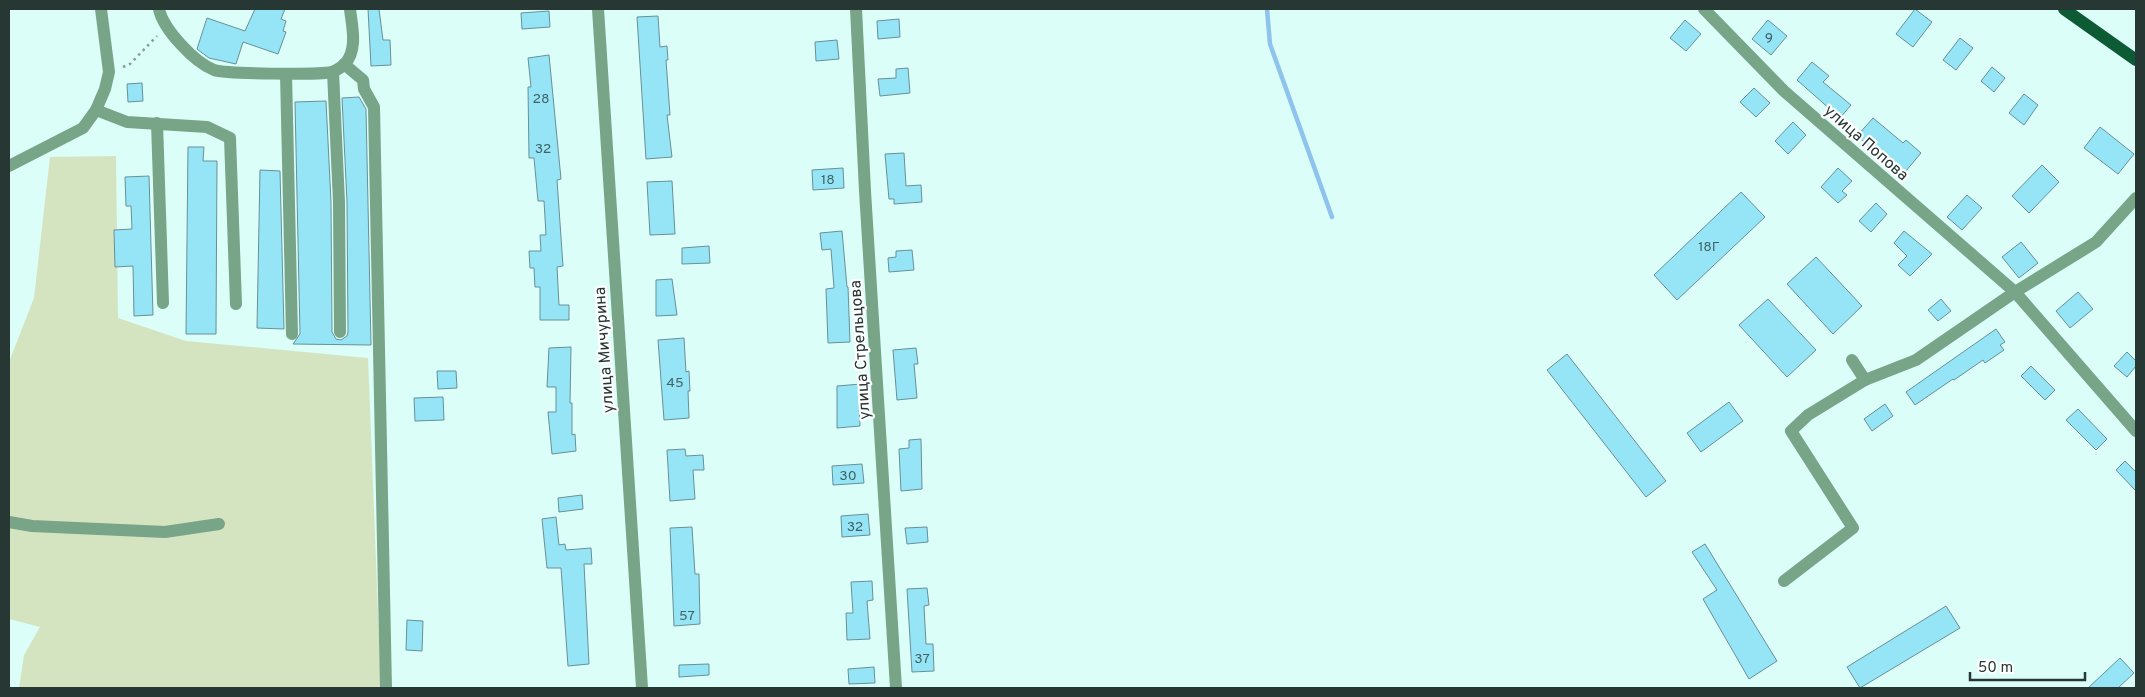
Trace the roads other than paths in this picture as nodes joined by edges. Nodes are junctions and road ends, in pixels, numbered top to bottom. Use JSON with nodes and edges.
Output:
{"nodes":[{"id":1,"x":101,"y":9,"type":"edge"},
{"id":2,"x":160,"y":9,"type":"edge"},
{"id":3,"x":350,"y":9,"type":"edge"},
{"id":4,"x":598,"y":9,"type":"edge"},
{"id":5,"x":856,"y":9,"type":"edge"},
{"id":6,"x":1704,"y":9,"type":"edge"},
{"id":7,"x":2064,"y":9,"type":"edge"},
{"id":8,"x":2136,"y":60,"type":"edge"},
{"id":9,"x":344,"y":64,"type":"junction"},
{"id":10,"x":333,"y":72,"type":"junction"},
{"id":11,"x":286,"y":74,"type":"junction"},
{"id":12,"x":96,"y":110,"type":"junction"},
{"id":13,"x":157,"y":123,"type":"junction"},
{"id":14,"x":9,"y":166,"type":"edge"},
{"id":15,"x":2136,"y":198,"type":"edge"},
{"id":16,"x":2015,"y":292,"type":"junction"},
{"id":17,"x":163,"y":303,"type":"dead end"},
{"id":18,"x":236,"y":304,"type":"dead end"},
{"id":19,"x":340,"y":332,"type":"dead end"},
{"id":20,"x":292,"y":334,"type":"dead end"},
{"id":21,"x":1852,"y":360,"type":"dead end"},
{"id":22,"x":1865,"y":380,"type":"junction"},
{"id":23,"x":2136,"y":431,"type":"edge"},
{"id":24,"x":9,"y":522,"type":"edge"},
{"id":25,"x":219,"y":524,"type":"dead end"},
{"id":26,"x":1784,"y":580,"type":"dead end"},
{"id":27,"x":386,"y":688,"type":"edge"},
{"id":28,"x":642,"y":688,"type":"edge"},
{"id":29,"x":896,"y":688,"type":"edge"}],
"edges":[{"from":1,"to":12,"type":"street"},
{"from":2,"to":11,"type":"street"},
{"from":3,"to":9,"type":"street"},
{"from":4,"to":28,"type":"street","name":"улица Мичурина"},
{"from":5,"to":29,"type":"street","name":"улица Стрельцова"},
{"from":6,"to":16,"type":"street","name":"улица Попова"},
{"from":7,"to":8,"type":"main road"},
{"from":9,"to":10,"type":"street"},
{"from":9,"to":27,"type":"street"},
{"from":10,"to":11,"type":"street"},
{"from":10,"to":19,"type":"street"},
{"from":11,"to":20,"type":"street"},
{"from":12,"to":13,"type":"street"},
{"from":12,"to":14,"type":"street"},
{"from":13,"to":17,"type":"street"},
{"from":13,"to":18,"type":"street"},
{"from":15,"to":16,"type":"street"},
{"from":16,"to":22,"type":"street"},
{"from":16,"to":23,"type":"street","name":"улица Попова"},
{"from":21,"to":22,"type":"street"},
{"from":22,"to":26,"type":"street"},
{"from":24,"to":25,"type":"street"}]}
